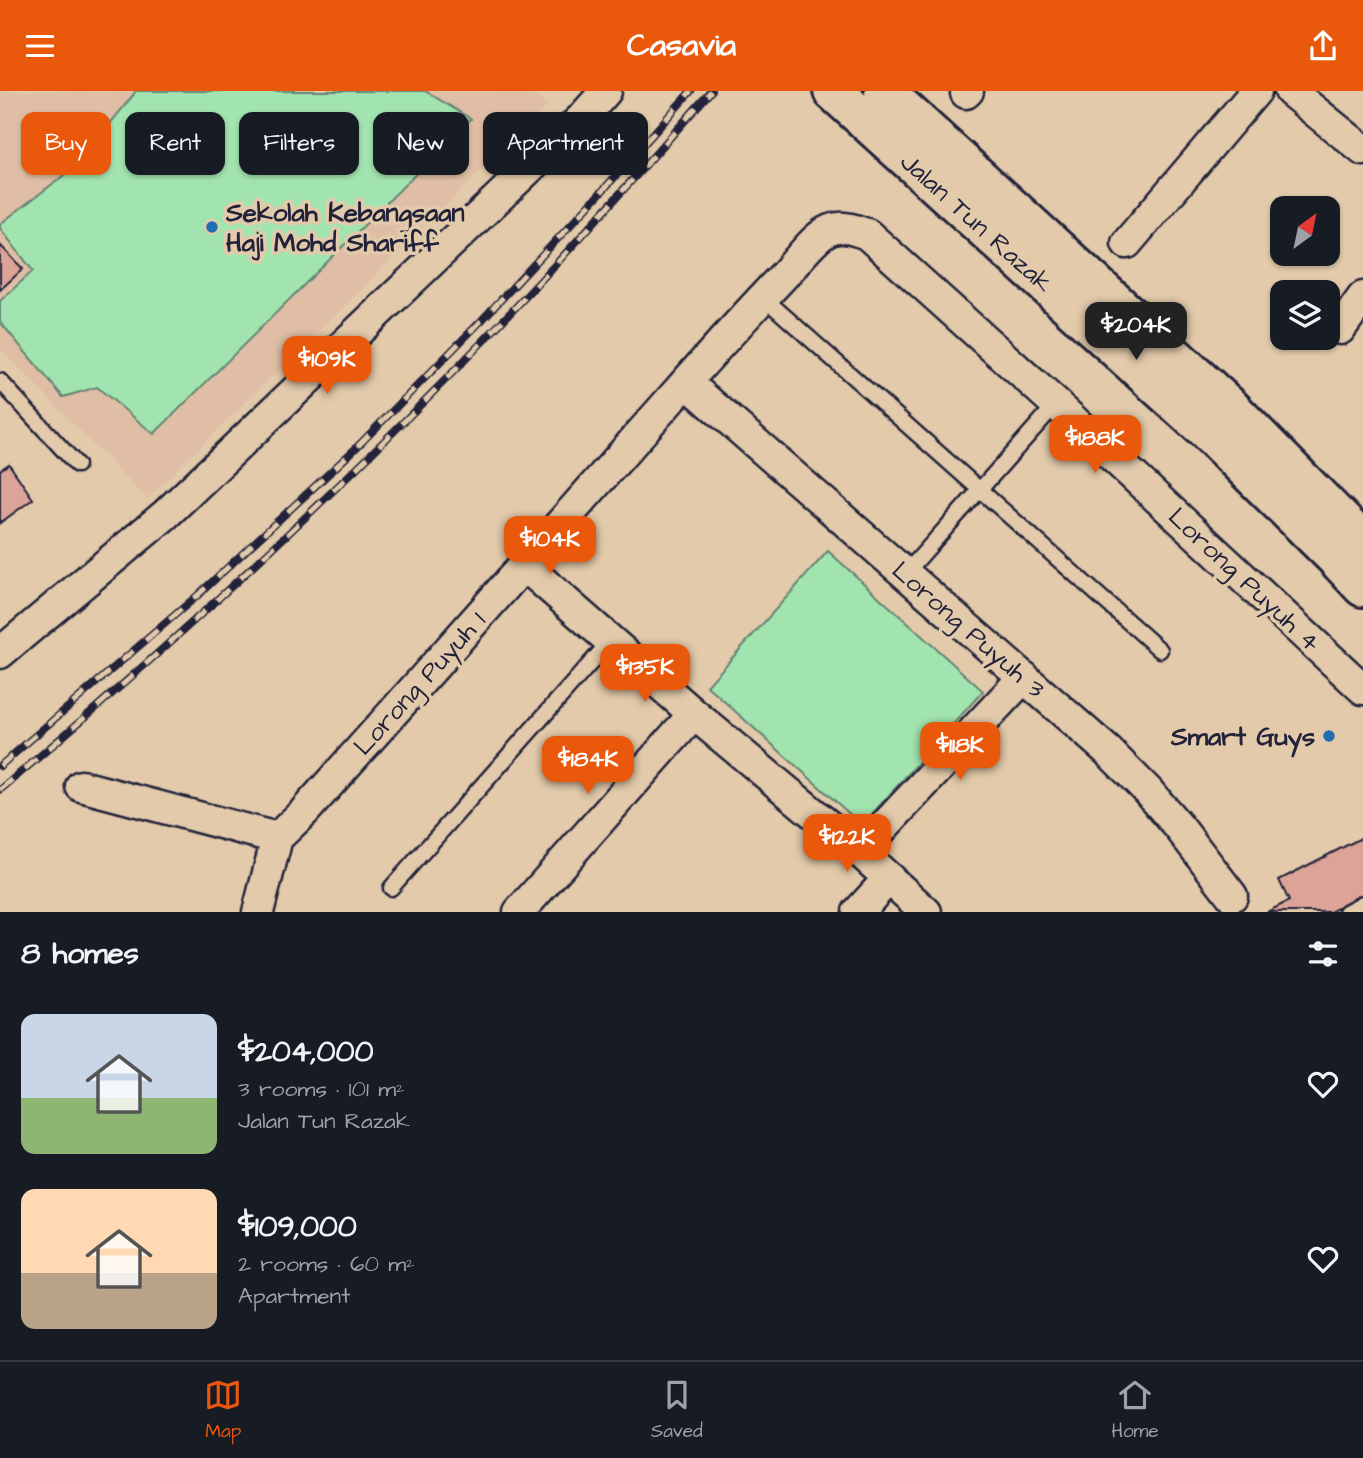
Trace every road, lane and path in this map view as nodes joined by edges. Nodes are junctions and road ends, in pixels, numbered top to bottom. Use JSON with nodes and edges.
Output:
{"nodes":[{"id":1,"x":606,"y":91,"type":"edge"},
{"id":2,"x":833,"y":91,"type":"edge"},
{"id":3,"x":884,"y":91,"type":"edge"},
{"id":4,"x":1256,"y":91,"type":"edge"},
{"id":5,"x":1290,"y":91,"type":"edge"},
{"id":6,"x":1363,"y":150,"type":"edge"},
{"id":7,"x":938,"y":163,"type":"junction"},
{"id":8,"x":840,"y":227,"type":"joint"},
{"id":9,"x":1127,"y":243,"type":"dead end"},
{"id":10,"x":763,"y":297,"type":"junction"},
{"id":11,"x":1363,"y":297,"type":"edge"},
{"id":12,"x":1340,"y":329,"type":"dead end"},
{"id":13,"x":0,"y":381,"type":"edge"},
{"id":14,"x":686,"y":382,"type":"junction"},
{"id":15,"x":1056,"y":404,"type":"junction"},
{"id":16,"x":77,"y":465,"type":"dead end"},
{"id":17,"x":979,"y":489,"type":"junction"},
{"id":18,"x":1363,"y":542,"type":"edge"},
{"id":19,"x":525,"y":566,"type":"junction"},
{"id":20,"x":905,"y":574,"type":"junction"},
{"id":21,"x":1363,"y":587,"type":"edge"},
{"id":22,"x":611,"y":641,"type":"junction"},
{"id":23,"x":1160,"y":650,"type":"dead end"},
{"id":24,"x":0,"y":653,"type":"edge"},
{"id":25,"x":1024,"y":677,"type":"junction"},
{"id":26,"x":1363,"y":689,"type":"edge"},
{"id":27,"x":694,"y":714,"type":"junction"},
{"id":28,"x":81,"y":786,"type":"dead end"},
{"id":29,"x":277,"y":838,"type":"junction"},
{"id":30,"x":860,"y":852,"type":"junction"},
{"id":31,"x":889,"y":878,"type":"junction"},
{"id":32,"x":391,"y":888,"type":"dead end"},
{"id":33,"x":1232,"y":895,"type":"dead end"},
{"id":34,"x":1363,"y":903,"type":"edge"},
{"id":35,"x":258,"y":912,"type":"edge"},
{"id":36,"x":519,"y":912,"type":"edge"},
{"id":37,"x":858,"y":912,"type":"edge"},
{"id":38,"x":926,"y":912,"type":"edge"},
{"id":39,"x":1346,"y":912,"type":"edge"}],
"edges":[{"from":1,"to":24,"type":"street"},
{"from":2,"to":7,"type":"main road","name":"Jalan Tun Razak"},
{"from":3,"to":7,"type":"main road","name":"Jalan Tun Razak"},
{"from":4,"to":9,"type":"street"},
{"from":5,"to":6,"type":"street"},
{"from":7,"to":18,"type":"main road","name":"Jalan Tun Razak"},
{"from":7,"to":21,"type":"main road","name":"Jalan Tun Razak"},
{"from":8,"to":10,"type":"street","name":"Lorong Puyuh 1"},
{"from":8,"to":15,"type":"street","name":"Lorong Puyuh 4"},
{"from":10,"to":14,"type":"street","name":"Lorong Puyuh 1"},
{"from":10,"to":17,"type":"lane"},
{"from":11,"to":12,"type":"street"},
{"from":13,"to":16,"type":"lane"},
{"from":14,"to":19,"type":"street","name":"Lorong Puyuh 1"},
{"from":14,"to":20,"type":"street","name":"Lorong Puyuh 3"},
{"from":15,"to":17,"type":"lane"},
{"from":15,"to":26,"type":"street","name":"Lorong Puyuh 4"},
{"from":17,"to":20,"type":"lane"},
{"from":17,"to":23,"type":"lane"},
{"from":19,"to":22,"type":"street"},
{"from":19,"to":29,"type":"street","name":"Lorong Puyuh 1"},
{"from":20,"to":25,"type":"street","name":"Lorong Puyuh 3"},
{"from":22,"to":27,"type":"street"},
{"from":22,"to":32,"type":"lane"},
{"from":25,"to":30,"type":"street"},
{"from":25,"to":33,"type":"street","name":"Lorong Puyuh 3"},
{"from":27,"to":30,"type":"street"},
{"from":27,"to":36,"type":"street"},
{"from":28,"to":29,"type":"street"},
{"from":29,"to":35,"type":"street"},
{"from":30,"to":31,"type":"street"},
{"from":31,"to":37,"type":"street"},
{"from":31,"to":38,"type":"street"},
{"from":34,"to":39,"type":"lane"}]}
